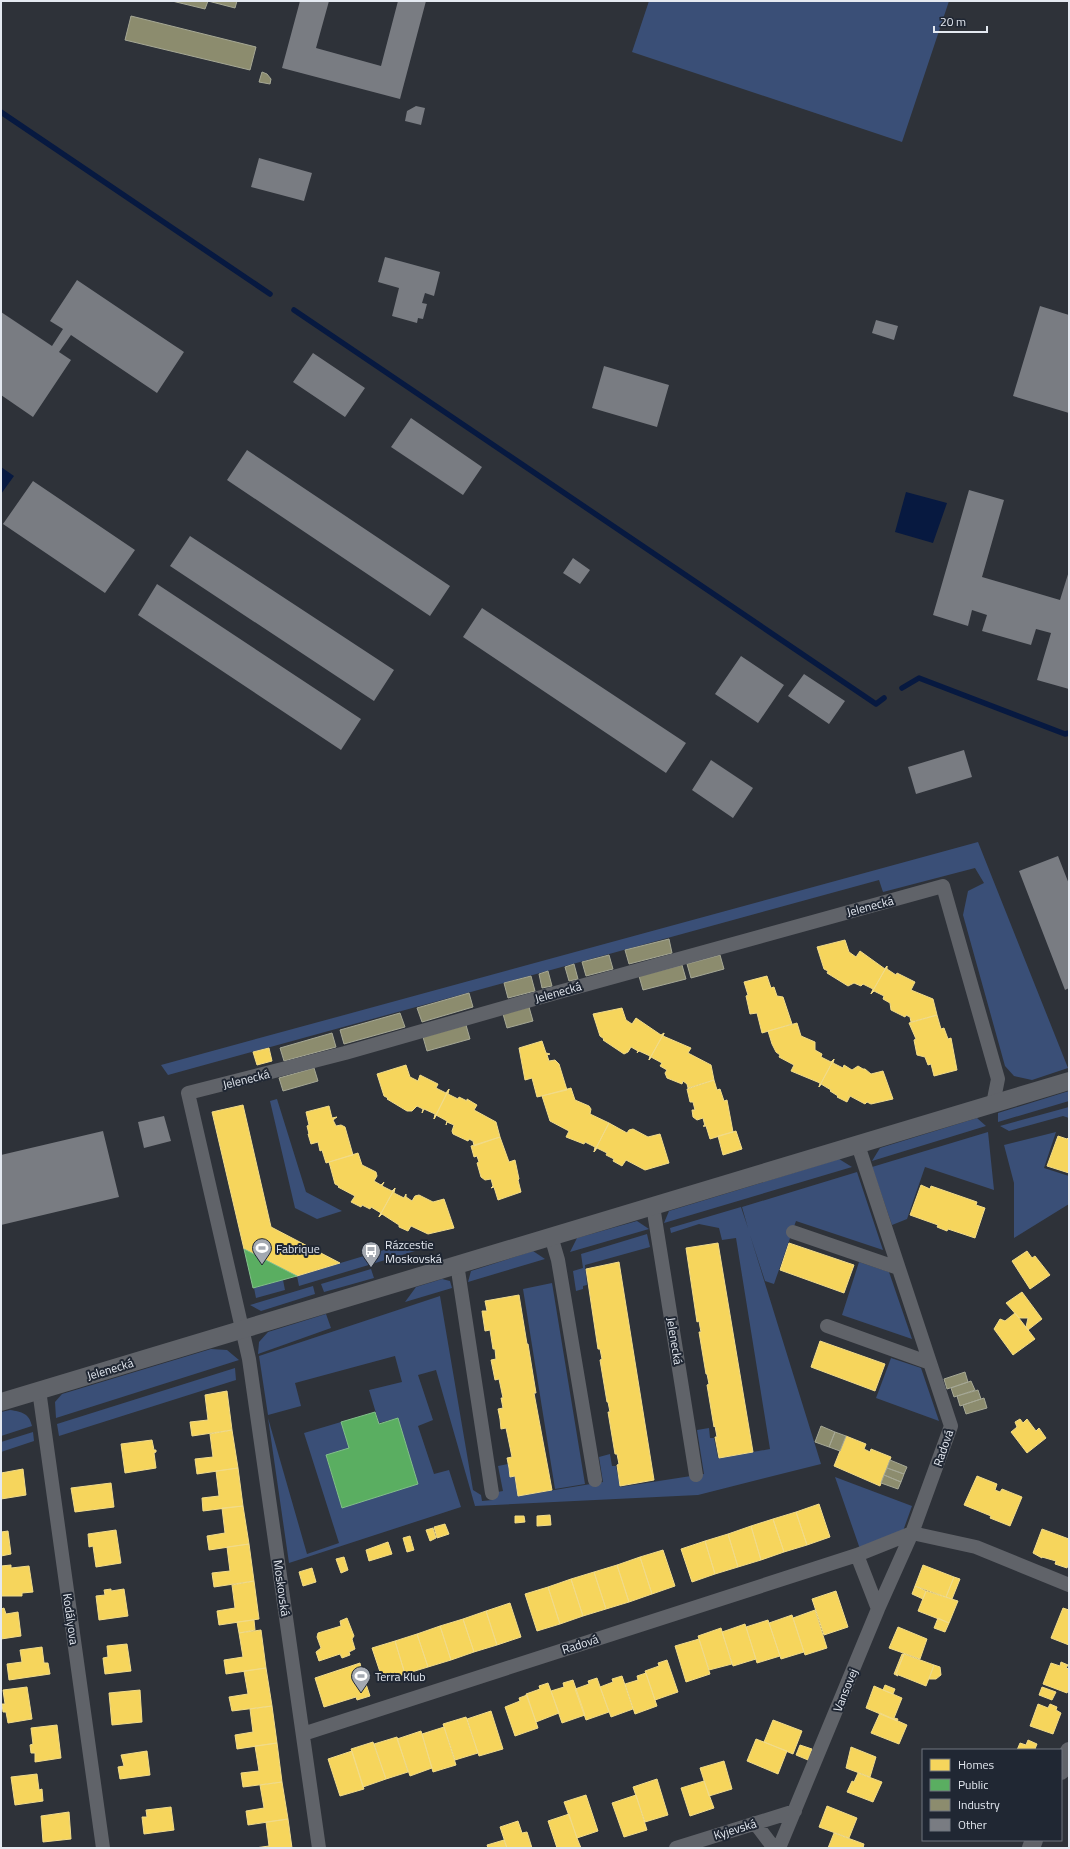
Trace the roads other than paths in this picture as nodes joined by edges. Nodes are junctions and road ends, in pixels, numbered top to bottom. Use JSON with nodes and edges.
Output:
{"nodes":[{"id":1,"x":1069,"y":1081,"type":"edge"},
{"id":2,"x":992,"y":1104,"type":"junction"},
{"id":3,"x":858,"y":1145,"type":"junction"},
{"id":4,"x":653,"y":1206,"type":"junction"},
{"id":5,"x":793,"y":1232,"type":"dead end"},
{"id":6,"x":552,"y":1236,"type":"junction"},
{"id":7,"x":457,"y":1264,"type":"junction"},
{"id":8,"x":898,"y":1268,"type":"junction"},
{"id":9,"x":828,"y":1326,"type":"dead end"},
{"id":10,"x":242,"y":1328,"type":"junction"},
{"id":11,"x":930,"y":1363,"type":"junction"},
{"id":12,"x":39,"y":1390,"type":"junction"},
{"id":13,"x":1,"y":1402,"type":"edge"},
{"id":14,"x":696,"y":1475,"type":"dead end"},
{"id":15,"x":595,"y":1480,"type":"dead end"},
{"id":16,"x":492,"y":1493,"type":"dead end"},
{"id":17,"x":912,"y":1533,"type":"junction"},
{"id":18,"x":857,"y":1555,"type":"junction"},
{"id":19,"x":1069,"y":1585,"type":"edge"},
{"id":20,"x":878,"y":1609,"type":"junction"},
{"id":21,"x":303,"y":1734,"type":"junction"},
{"id":22,"x":1069,"y":1751,"type":"edge"},
{"id":23,"x":1062,"y":1768,"type":"edge"},
{"id":24,"x":795,"y":1811,"type":"junction"},
{"id":25,"x":755,"y":1823,"type":"junction"},
{"id":26,"x":103,"y":1848,"type":"edge"},
{"id":27,"x":319,"y":1848,"type":"edge"},
{"id":28,"x":676,"y":1848,"type":"edge"},
{"id":29,"x":774,"y":1848,"type":"edge"},
{"id":30,"x":780,"y":1848,"type":"edge"}],
"edges":[{"from":1,"to":2,"type":"street","name":"Jelenecká"},
{"from":2,"to":3,"type":"street","name":"Jelenecká"},
{"from":2,"to":10,"type":"street","name":"Jelenecká"},
{"from":3,"to":4,"type":"street","name":"Jelenecká"},
{"from":3,"to":8,"type":"street","name":"Radová"},
{"from":4,"to":6,"type":"street","name":"Jelenecká"},
{"from":4,"to":14,"type":"street","name":"Jelenecká"},
{"from":5,"to":8,"type":"street"},
{"from":6,"to":7,"type":"street","name":"Jelenecká"},
{"from":6,"to":15,"type":"street"},
{"from":7,"to":10,"type":"street","name":"Jelenecká"},
{"from":7,"to":16,"type":"street"},
{"from":8,"to":11,"type":"street","name":"Radová"},
{"from":9,"to":11,"type":"street"},
{"from":10,"to":12,"type":"street","name":"Jelenecká"},
{"from":10,"to":21,"type":"street","name":"Moskovská"},
{"from":11,"to":17,"type":"street","name":"Radová"},
{"from":12,"to":13,"type":"street","name":"Jelenecká"},
{"from":12,"to":26,"type":"street","name":"Kodályova"},
{"from":17,"to":18,"type":"street","name":"Radová"},
{"from":17,"to":19,"type":"street"},
{"from":17,"to":20,"type":"street","name":"Vansovej"},
{"from":18,"to":20,"type":"street"},
{"from":18,"to":21,"type":"street","name":"Radová"},
{"from":20,"to":24,"type":"street","name":"Vansovej"},
{"from":21,"to":27,"type":"street","name":"Moskovská"},
{"from":22,"to":23,"type":"street"},
{"from":24,"to":25,"type":"street","name":"Kyjevská"},
{"from":24,"to":30,"type":"street","name":"Vansovej"},
{"from":25,"to":28,"type":"street","name":"Kyjevská"},
{"from":25,"to":29,"type":"street"}]}
